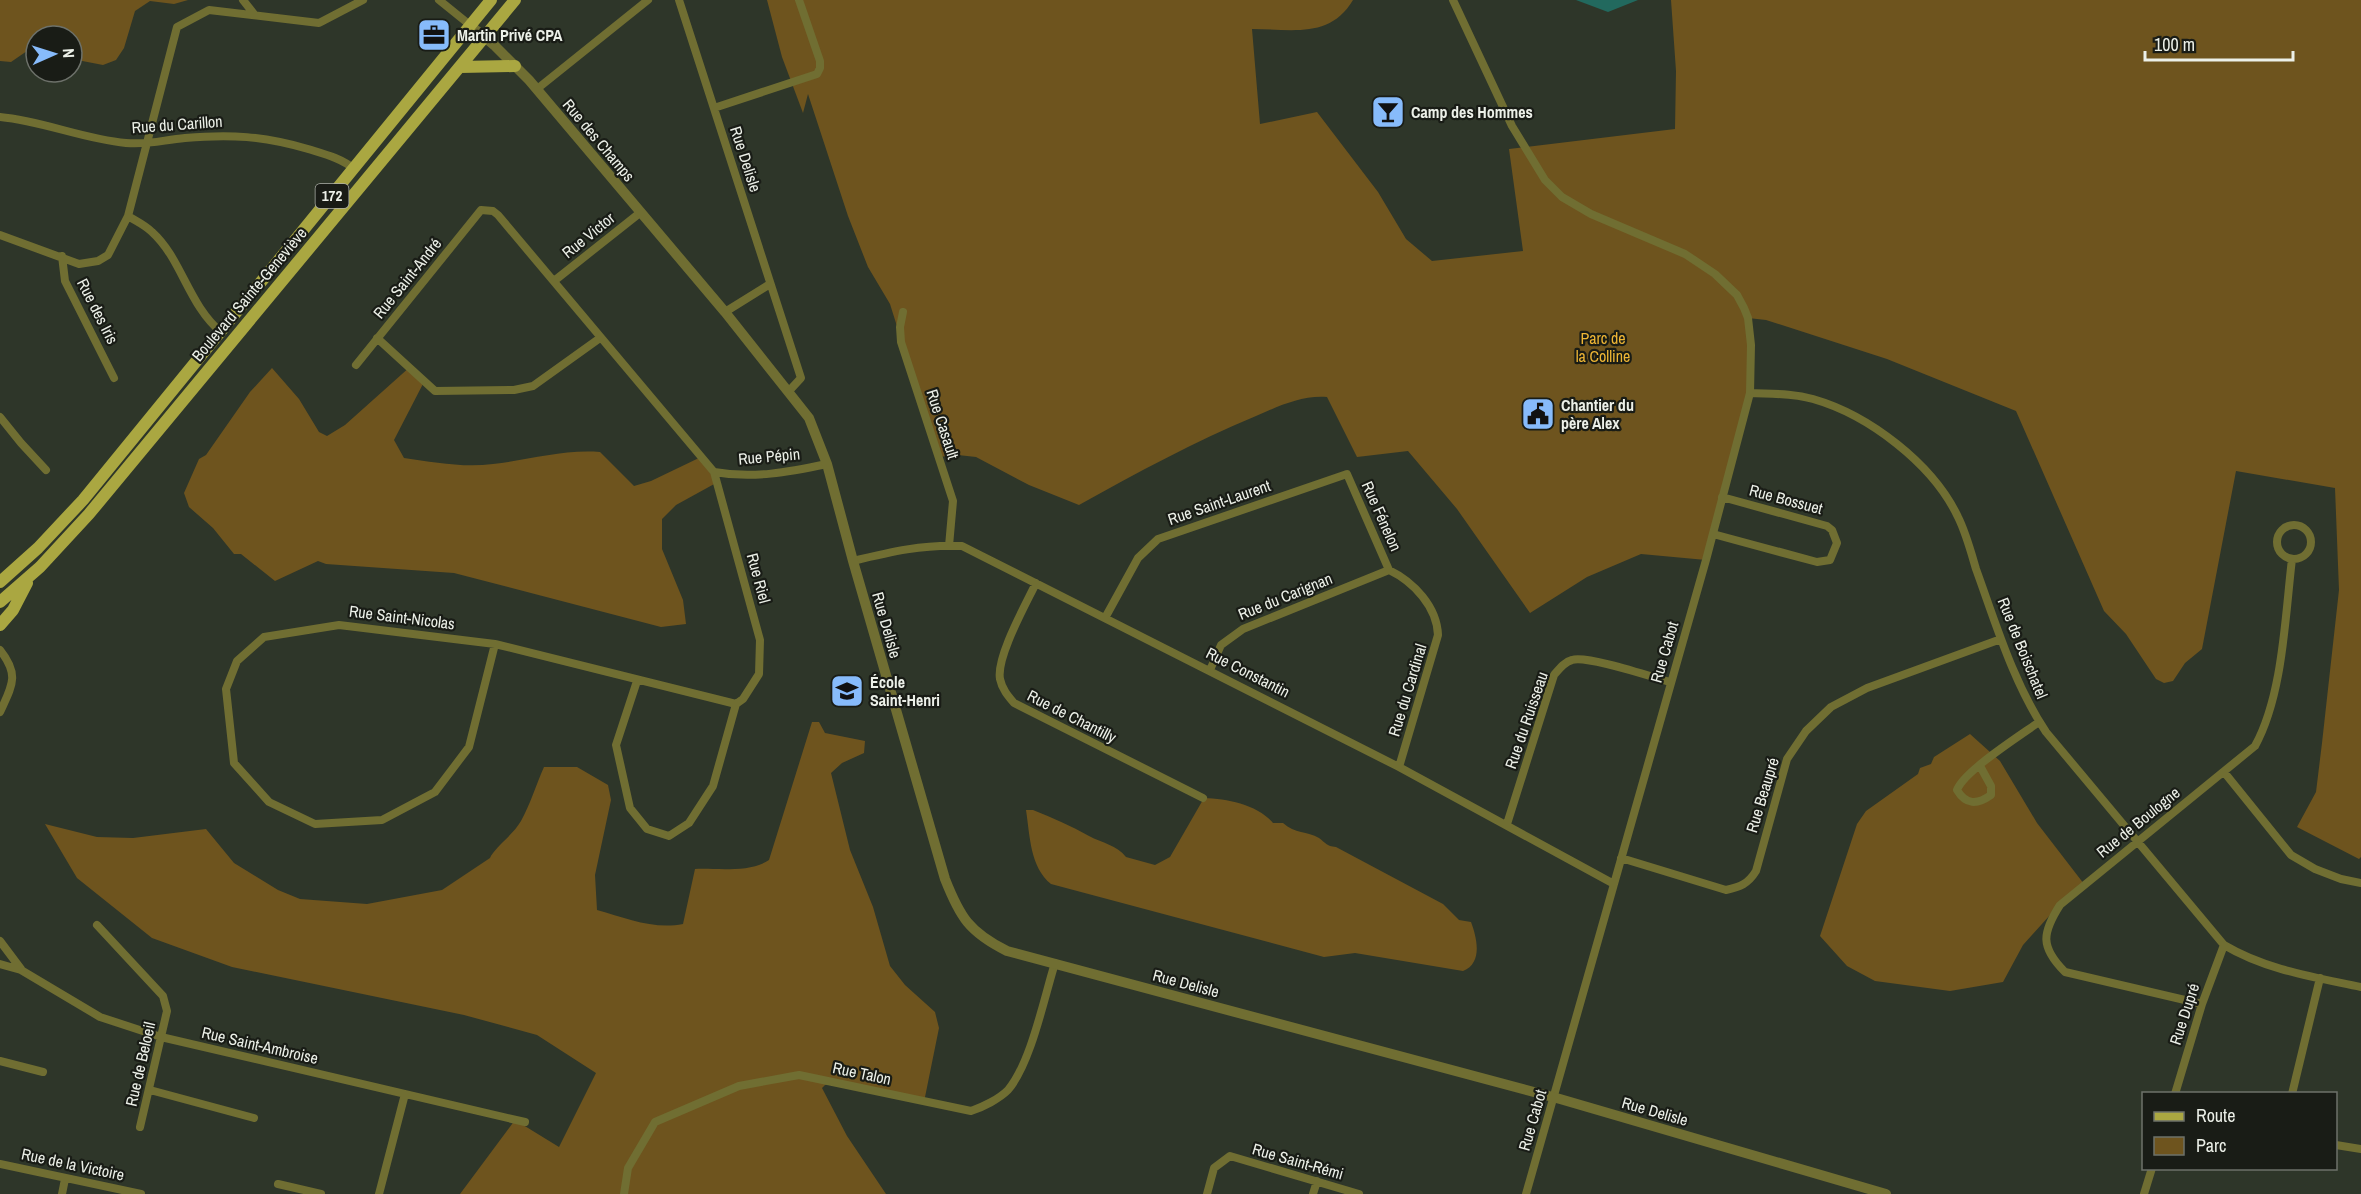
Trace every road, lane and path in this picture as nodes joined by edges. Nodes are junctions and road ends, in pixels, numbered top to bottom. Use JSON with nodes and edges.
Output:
{"nodes":[{"id":1,"x":243,"y":0,"type":"edge"},
{"id":2,"x":363,"y":0,"type":"edge"},
{"id":3,"x":439,"y":0,"type":"edge"},
{"id":4,"x":491,"y":0,"type":"edge"},
{"id":5,"x":515,"y":0,"type":"edge"},
{"id":6,"x":648,"y":0,"type":"edge"},
{"id":7,"x":679,"y":0,"type":"edge"},
{"id":8,"x":799,"y":0,"type":"edge"},
{"id":9,"x":1453,"y":0,"type":"edge"},
{"id":10,"x":254,"y":14,"type":"junction"},
{"id":11,"x":470,"y":26,"type":"junction"},
{"id":12,"x":484,"y":37,"type":"junction"},
{"id":13,"x":515,"y":66,"type":"junction"},
{"id":14,"x":460,"y":68,"type":"junction"},
{"id":15,"x":537,"y":90,"type":"junction"},
{"id":16,"x":714,"y":108,"type":"junction"},
{"id":17,"x":0,"y":117,"type":"edge"},
{"id":18,"x":146,"y":145,"type":"junction"},
{"id":19,"x":354,"y":169,"type":"junction"},
{"id":20,"x":481,"y":210,"type":"joint"},
{"id":21,"x":641,"y":212,"type":"junction"},
{"id":22,"x":128,"y":216,"type":"junction"},
{"id":23,"x":0,"y":235,"type":"edge"},
{"id":24,"x":62,"y":256,"type":"junction"},
{"id":25,"x":554,"y":281,"type":"junction"},
{"id":26,"x":770,"y":284,"type":"junction"},
{"id":27,"x":725,"y":312,"type":"junction"},
{"id":28,"x":903,"y":312,"type":"dead end"},
{"id":29,"x":222,"y":333,"type":"junction"},
{"id":30,"x":377,"y":338,"type":"junction"},
{"id":31,"x":600,"y":338,"type":"junction"},
{"id":32,"x":356,"y":365,"type":"dead end"},
{"id":33,"x":114,"y":378,"type":"dead end"},
{"id":34,"x":789,"y":391,"type":"junction"},
{"id":35,"x":1749,"y":393,"type":"junction"},
{"id":36,"x":0,"y":417,"type":"edge"},
{"id":37,"x":821,"y":445,"type":"joint"},
{"id":38,"x":827,"y":464,"type":"junction"},
{"id":39,"x":46,"y":470,"type":"dead end"},
{"id":40,"x":714,"y":472,"type":"junction"},
{"id":41,"x":1347,"y":474,"type":"joint"},
{"id":42,"x":1722,"y":497,"type":"junction"},
{"id":43,"x":1713,"y":534,"type":"junction"},
{"id":44,"x":949,"y":546,"type":"junction"},
{"id":45,"x":2292,"y":559,"type":"junction"},
{"id":46,"x":853,"y":561,"type":"junction"},
{"id":47,"x":1389,"y":570,"type":"junction"},
{"id":48,"x":6,"y":572,"type":"edge"},
{"id":49,"x":30,"y":576,"type":"junction"},
{"id":50,"x":0,"y":582,"type":"edge"},
{"id":51,"x":1036,"y":583,"type":"junction"},
{"id":52,"x":0,"y":602,"type":"edge"},
{"id":53,"x":1105,"y":618,"type":"junction"},
{"id":54,"x":0,"y":625,"type":"edge"},
{"id":55,"x":2001,"y":639,"type":"junction"},
{"id":56,"x":495,"y":644,"type":"junction"},
{"id":57,"x":0,"y":650,"type":"edge"},
{"id":58,"x":1210,"y":670,"type":"junction"},
{"id":59,"x":638,"y":681,"type":"junction"},
{"id":60,"x":1671,"y":682,"type":"junction"},
{"id":61,"x":736,"y":704,"type":"junction"},
{"id":62,"x":0,"y":712,"type":"edge"},
{"id":63,"x":2039,"y":722,"type":"junction"},
{"id":64,"x":1980,"y":766,"type":"junction"},
{"id":65,"x":1399,"y":767,"type":"junction"},
{"id":66,"x":2224,"y":772,"type":"junction"},
{"id":67,"x":1203,"y":798,"type":"dead end"},
{"id":68,"x":1507,"y":824,"type":"junction"},
{"id":69,"x":2138,"y":842,"type":"junction"},
{"id":70,"x":1621,"y":858,"type":"junction"},
{"id":71,"x":2361,"y":883,"type":"edge"},
{"id":72,"x":1614,"y":884,"type":"junction"},
{"id":73,"x":97,"y":925,"type":"dead end"},
{"id":74,"x":0,"y":941,"type":"edge"},
{"id":75,"x":2224,"y":945,"type":"junction"},
{"id":76,"x":1055,"y":963,"type":"junction"},
{"id":77,"x":0,"y":964,"type":"edge"},
{"id":78,"x":21,"y":970,"type":"junction"},
{"id":79,"x":2320,"y":978,"type":"junction"},
{"id":80,"x":2361,"y":987,"type":"edge"},
{"id":81,"x":2202,"y":1004,"type":"junction"},
{"id":82,"x":161,"y":1037,"type":"junction"},
{"id":83,"x":0,"y":1061,"type":"edge"},
{"id":84,"x":43,"y":1071,"type":"dead end"},
{"id":85,"x":150,"y":1090,"type":"junction"},
{"id":86,"x":2176,"y":1092,"type":"edge"},
{"id":87,"x":2292,"y":1092,"type":"edge"},
{"id":88,"x":405,"y":1094,"type":"junction"},
{"id":89,"x":1554,"y":1098,"type":"junction"},
{"id":90,"x":254,"y":1118,"type":"dead end"},
{"id":91,"x":525,"y":1122,"type":"dead end"},
{"id":92,"x":140,"y":1127,"type":"dead end"},
{"id":93,"x":2337,"y":1145,"type":"edge"},
{"id":94,"x":2361,"y":1149,"type":"edge"},
{"id":95,"x":0,"y":1164,"type":"edge"},
{"id":96,"x":2151,"y":1170,"type":"edge"},
{"id":97,"x":65,"y":1179,"type":"junction"},
{"id":98,"x":1317,"y":1181,"type":"junction"},
{"id":99,"x":278,"y":1184,"type":"dead end"},
{"id":100,"x":62,"y":1194,"type":"edge"},
{"id":101,"x":141,"y":1194,"type":"edge"},
{"id":102,"x":321,"y":1194,"type":"edge"},
{"id":103,"x":379,"y":1194,"type":"edge"},
{"id":104,"x":624,"y":1194,"type":"edge"},
{"id":105,"x":1207,"y":1194,"type":"edge"},
{"id":106,"x":1313,"y":1194,"type":"edge"},
{"id":107,"x":1359,"y":1194,"type":"edge"},
{"id":108,"x":1526,"y":1194,"type":"edge"},
{"id":109,"x":1886,"y":1194,"type":"edge"},
{"id":110,"x":2144,"y":1194,"type":"edge"}],
"edges":[{"from":1,"to":10,"type":"street"},
{"from":2,"to":10,"type":"street"},
{"from":3,"to":11,"type":"street","name":"Rue des Champs"},
{"from":4,"to":11,"type":"main road","name":"Boulevard Sainte-Geneviève","number":"172"},
{"from":5,"to":12,"type":"main road","name":"Boulevard Sainte-Geneviève","number":"172"},
{"from":6,"to":15,"type":"street"},
{"from":7,"to":16,"type":"street","name":"Rue Delisle"},
{"from":8,"to":16,"type":"street"},
{"from":9,"to":35,"type":"street","name":"Rue Cabot"},
{"from":10,"to":18,"type":"street"},
{"from":11,"to":12,"type":"street","name":"Rue des Champs"},
{"from":11,"to":19,"type":"main road","name":"Boulevard Sainte-Geneviève","number":"172"},
{"from":12,"to":13,"type":"street","name":"Rue des Champs"},
{"from":12,"to":14,"type":"main road","name":"Boulevard Sainte-Geneviève","number":"172"},
{"from":13,"to":14,"type":"main road"},
{"from":13,"to":15,"type":"street","name":"Rue des Champs"},
{"from":14,"to":49,"type":"main road","name":"Boulevard Sainte-Geneviève","number":"172"},
{"from":15,"to":21,"type":"street","name":"Rue des Champs"},
{"from":16,"to":26,"type":"street","name":"Rue Delisle"},
{"from":17,"to":18,"type":"street","name":"Rue du Carillon"},
{"from":18,"to":19,"type":"street","name":"Rue du Carillon"},
{"from":18,"to":22,"type":"street"},
{"from":19,"to":29,"type":"main road","name":"Boulevard Sainte-Geneviève","number":"172"},
{"from":20,"to":25,"type":"street","name":"Rue Riel"},
{"from":20,"to":30,"type":"street","name":"Rue Saint-André"},
{"from":21,"to":25,"type":"street","name":"Rue Victor"},
{"from":21,"to":27,"type":"street","name":"Rue des Champs"},
{"from":22,"to":24,"type":"street"},
{"from":22,"to":29,"type":"street"},
{"from":23,"to":24,"type":"street"},
{"from":24,"to":33,"type":"street","name":"Rue des Iris"},
{"from":25,"to":31,"type":"street","name":"Rue Riel"},
{"from":26,"to":27,"type":"street"},
{"from":26,"to":34,"type":"street","name":"Rue Delisle"},
{"from":27,"to":34,"type":"street","name":"Rue des Champs"},
{"from":28,"to":44,"type":"street","name":"Rue Casault"},
{"from":29,"to":48,"type":"main road","name":"Boulevard Sainte-Geneviève","number":"172"},
{"from":30,"to":31,"type":"street"},
{"from":30,"to":32,"type":"street","name":"Rue Saint-André"},
{"from":31,"to":40,"type":"street","name":"Rue Riel"},
{"from":34,"to":37,"type":"street","name":"Rue des Champs"},
{"from":35,"to":42,"type":"street","name":"Rue Cabot"},
{"from":35,"to":55,"type":"street","name":"Rue de Boischatel"},
{"from":36,"to":39,"type":"street"},
{"from":37,"to":38,"type":"street","name":"Rue Delisle"},
{"from":38,"to":40,"type":"street","name":"Rue Pépin"},
{"from":38,"to":46,"type":"street","name":"Rue Delisle"},
{"from":40,"to":61,"type":"street","name":"Rue Riel"},
{"from":41,"to":47,"type":"street","name":"Rue Fénelon"},
{"from":41,"to":53,"type":"street","name":"Rue Saint-Laurent"},
{"from":42,"to":43,"type":"street","name":"Rue Cabot"},
{"from":42,"to":43,"type":"street","name":"Rue Bossuet"},
{"from":43,"to":60,"type":"street","name":"Rue Cabot"},
{"from":44,"to":46,"type":"street","name":"Rue Constantin"},
{"from":44,"to":51,"type":"street","name":"Rue Constantin"},
{"from":45,"to":45,"type":"street"},
{"from":45,"to":66,"type":"street","name":"Rue de Boulogne"},
{"from":46,"to":76,"type":"street","name":"Rue Delisle"},
{"from":47,"to":58,"type":"street","name":"Rue du Carignan"},
{"from":47,"to":65,"type":"street","name":"Rue du Cardinal"},
{"from":48,"to":50,"type":"main road","name":"Boulevard Sainte-Geneviève","number":"172"},
{"from":49,"to":52,"type":"main road","name":"Boulevard Sainte-Geneviève"},
{"from":49,"to":54,"type":"main road"},
{"from":51,"to":53,"type":"street","name":"Rue Constantin"},
{"from":51,"to":67,"type":"street","name":"Rue de Chantilly"},
{"from":53,"to":58,"type":"street","name":"Rue Constantin"},
{"from":55,"to":63,"type":"street","name":"Rue de Boischatel"},
{"from":55,"to":70,"type":"street","name":"Rue Beaupré"},
{"from":56,"to":56,"type":"street","name":"Rue Saint-Nicolas"},
{"from":56,"to":59,"type":"street","name":"Rue Saint-Nicolas"},
{"from":57,"to":62,"type":"street"},
{"from":58,"to":65,"type":"street","name":"Rue Constantin"},
{"from":59,"to":61,"type":"street","name":"Rue Saint-Nicolas"},
{"from":59,"to":61,"type":"street","name":"Rue Riel"},
{"from":60,"to":68,"type":"street","name":"Rue du Ruisseau"},
{"from":60,"to":70,"type":"street","name":"Rue Cabot"},
{"from":63,"to":64,"type":"street"},
{"from":63,"to":69,"type":"street","name":"Rue de Boischatel"},
{"from":64,"to":64,"type":"street"},
{"from":65,"to":68,"type":"street","name":"Rue Constantin"},
{"from":66,"to":69,"type":"street","name":"Rue de Boulogne"},
{"from":66,"to":71,"type":"street"},
{"from":68,"to":72,"type":"street","name":"Rue Constantin"},
{"from":69,"to":75,"type":"street","name":"Rue de Boischatel"},
{"from":69,"to":81,"type":"street","name":"Rue de Boulogne"},
{"from":70,"to":72,"type":"street","name":"Rue Cabot"},
{"from":72,"to":89,"type":"street","name":"Rue Cabot"},
{"from":73,"to":82,"type":"street","name":"Rue de Beloeil"},
{"from":74,"to":78,"type":"street"},
{"from":75,"to":79,"type":"street","name":"Rue de Boischatel"},
{"from":75,"to":81,"type":"street","name":"Rue Dupré"},
{"from":76,"to":89,"type":"street","name":"Rue Delisle"},
{"from":76,"to":104,"type":"street","name":"Rue Talon"},
{"from":77,"to":78,"type":"street","name":"Rue Saint-Ambroise"},
{"from":78,"to":82,"type":"street","name":"Rue Saint-Ambroise"},
{"from":79,"to":80,"type":"street","name":"Rue de Boischatel"},
{"from":79,"to":87,"type":"street"},
{"from":81,"to":86,"type":"street","name":"Rue Dupré"},
{"from":82,"to":85,"type":"street","name":"Rue de Beloeil"},
{"from":82,"to":88,"type":"street","name":"Rue Saint-Ambroise"},
{"from":83,"to":84,"type":"street"},
{"from":85,"to":90,"type":"street"},
{"from":85,"to":92,"type":"street","name":"Rue de Beloeil"},
{"from":88,"to":91,"type":"street","name":"Rue Saint-Ambroise"},
{"from":88,"to":103,"type":"street"},
{"from":89,"to":108,"type":"street","name":"Rue Cabot"},
{"from":89,"to":109,"type":"street","name":"Rue Delisle"},
{"from":93,"to":94,"type":"street"},
{"from":95,"to":97,"type":"street","name":"Rue de la Victoire"},
{"from":96,"to":110,"type":"street"},
{"from":97,"to":100,"type":"street"},
{"from":97,"to":101,"type":"street","name":"Rue de la Victoire"},
{"from":98,"to":105,"type":"street","name":"Rue Saint-Rémi"},
{"from":98,"to":106,"type":"street"},
{"from":98,"to":107,"type":"street","name":"Rue Saint-Rémi"},
{"from":99,"to":102,"type":"street"}]}
